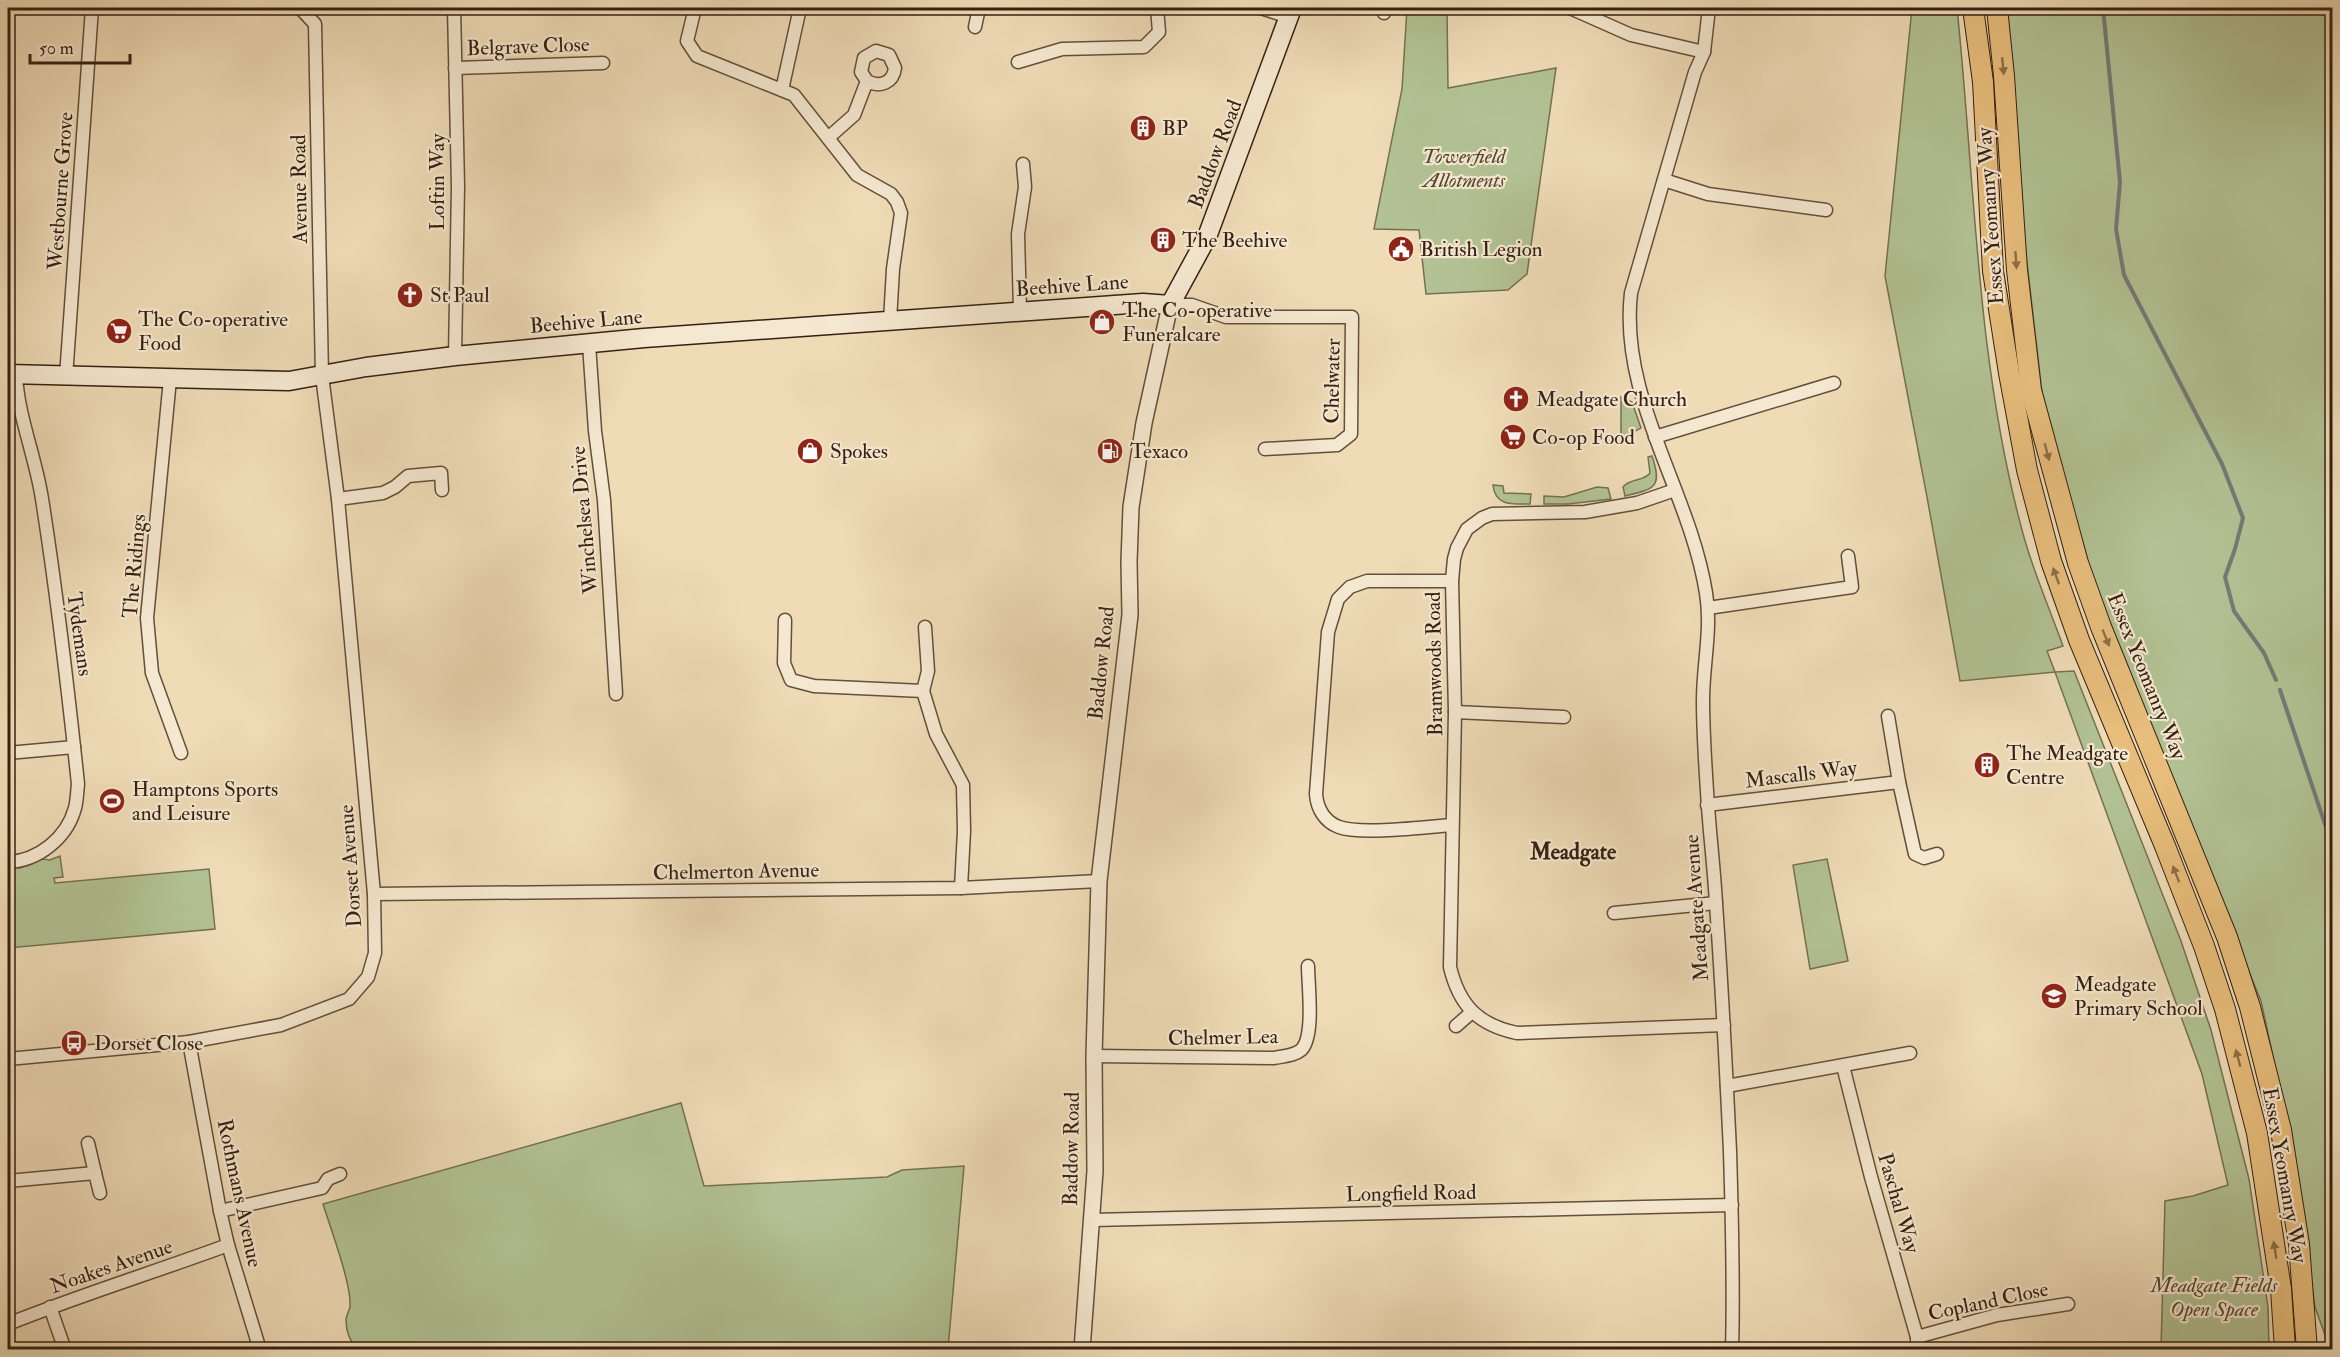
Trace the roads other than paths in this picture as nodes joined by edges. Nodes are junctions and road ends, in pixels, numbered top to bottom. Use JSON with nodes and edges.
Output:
{"nodes":[{"id":1,"x":92,"y":8,"type":"edge"},
{"id":2,"x":300,"y":8,"type":"edge"},
{"id":3,"x":454,"y":8,"type":"edge"},
{"id":4,"x":695,"y":8,"type":"edge"},
{"id":5,"x":800,"y":8,"type":"edge"},
{"id":6,"x":979,"y":8,"type":"edge"},
{"id":7,"x":1157,"y":8,"type":"edge"},
{"id":8,"x":1261,"y":8,"type":"edge"},
{"id":9,"x":1570,"y":8,"type":"edge"},
{"id":10,"x":1709,"y":8,"type":"edge"},
{"id":11,"x":1973,"y":8,"type":"edge"},
{"id":12,"x":1997,"y":8,"type":"edge"},
{"id":13,"x":1290,"y":12,"type":"edge"},
{"id":14,"x":975,"y":27,"type":"dead end"},
{"id":15,"x":1704,"y":52,"type":"junction"},
{"id":16,"x":1018,"y":62,"type":"dead end"},
{"id":17,"x":603,"y":63,"type":"dead end"},
{"id":18,"x":455,"y":68,"type":"junction"},
{"id":19,"x":867,"y":81,"type":"dead end"},
{"id":20,"x":782,"y":90,"type":"junction"},
{"id":21,"x":828,"y":138,"type":"junction"},
{"id":22,"x":1023,"y":164,"type":"dead end"},
{"id":23,"x":1664,"y":180,"type":"junction"},
{"id":24,"x":1826,"y":210,"type":"dead end"},
{"id":25,"x":1170,"y":305,"type":"junction"},
{"id":26,"x":1020,"y":312,"type":"junction"},
{"id":27,"x":890,"y":321,"type":"junction"},
{"id":28,"x":589,"y":344,"type":"junction"},
{"id":29,"x":455,"y":356,"type":"junction"},
{"id":30,"x":12,"y":375,"type":"edge"},
{"id":31,"x":322,"y":376,"type":"junction"},
{"id":32,"x":66,"y":377,"type":"junction"},
{"id":33,"x":170,"y":379,"type":"junction"},
{"id":34,"x":1834,"y":383,"type":"dead end"},
{"id":35,"x":1655,"y":436,"type":"junction"},
{"id":36,"x":1265,"y":449,"type":"dead end"},
{"id":37,"x":442,"y":490,"type":"dead end"},
{"id":38,"x":1676,"y":490,"type":"junction"},
{"id":39,"x":338,"y":499,"type":"junction"},
{"id":40,"x":1848,"y":556,"type":"dead end"},
{"id":41,"x":1452,"y":580,"type":"junction"},
{"id":42,"x":1708,"y":608,"type":"junction"},
{"id":43,"x":785,"y":620,"type":"dead end"},
{"id":44,"x":925,"y":627,"type":"dead end"},
{"id":45,"x":923,"y":691,"type":"junction"},
{"id":46,"x":616,"y":694,"type":"dead end"},
{"id":47,"x":1455,"y":712,"type":"junction"},
{"id":48,"x":1888,"y":716,"type":"dead end"},
{"id":49,"x":1564,"y":717,"type":"dead end"},
{"id":50,"x":74,"y":747,"type":"junction"},
{"id":51,"x":8,"y":753,"type":"edge"},
{"id":52,"x":181,"y":753,"type":"dead end"},
{"id":53,"x":1899,"y":782,"type":"junction"},
{"id":54,"x":1707,"y":804,"type":"junction"},
{"id":55,"x":1452,"y":825,"type":"junction"},
{"id":56,"x":1937,"y":854,"type":"dead end"},
{"id":57,"x":8,"y":862,"type":"edge"},
{"id":58,"x":1099,"y":881,"type":"junction"},
{"id":59,"x":961,"y":888,"type":"junction"},
{"id":60,"x":374,"y":894,"type":"junction"},
{"id":61,"x":1716,"y":903,"type":"junction"},
{"id":62,"x":1614,"y":913,"type":"dead end"},
{"id":63,"x":1308,"y":966,"type":"dead end"},
{"id":64,"x":1472,"y":1012,"type":"junction"},
{"id":65,"x":1724,"y":1025,"type":"junction"},
{"id":66,"x":1456,"y":1026,"type":"dead end"},
{"id":67,"x":189,"y":1042,"type":"junction"},
{"id":68,"x":1094,"y":1056,"type":"junction"},
{"id":69,"x":1903,"y":1057,"type":"dead end"},
{"id":70,"x":8,"y":1059,"type":"edge"},
{"id":71,"x":1843,"y":1066,"type":"junction"},
{"id":72,"x":1727,"y":1086,"type":"junction"},
{"id":73,"x":88,"y":1143,"type":"dead end"},
{"id":74,"x":95,"y":1173,"type":"junction"},
{"id":75,"x":340,"y":1174,"type":"dead end"},
{"id":76,"x":8,"y":1178,"type":"edge"},
{"id":77,"x":100,"y":1193,"type":"dead end"},
{"id":78,"x":1732,"y":1205,"type":"junction"},
{"id":79,"x":220,"y":1211,"type":"junction"},
{"id":80,"x":1092,"y":1220,"type":"junction"},
{"id":81,"x":228,"y":1245,"type":"junction"},
{"id":82,"x":2068,"y":1304,"type":"dead end"},
{"id":83,"x":50,"y":1307,"type":"junction"},
{"id":84,"x":8,"y":1324,"type":"edge"},
{"id":85,"x":1917,"y":1343,"type":"edge"},
{"id":86,"x":65,"y":1350,"type":"edge"},
{"id":87,"x":260,"y":1350,"type":"edge"},
{"id":88,"x":1082,"y":1350,"type":"edge"},
{"id":89,"x":1732,"y":1350,"type":"edge"},
{"id":90,"x":2285,"y":1350,"type":"edge"},
{"id":91,"x":2307,"y":1350,"type":"edge"}],
"edges":[{"from":1,"to":32,"type":"street","name":"Westbourne Grove"},
{"from":2,"to":31,"type":"street","name":"Avenue Road"},
{"from":3,"to":18,"type":"street","name":"Loftin Way"},
{"from":4,"to":20,"type":"street"},
{"from":5,"to":20,"type":"street"},
{"from":6,"to":14,"type":"street"},
{"from":7,"to":16,"type":"street"},
{"from":8,"to":13,"type":"street"},
{"from":9,"to":15,"type":"street"},
{"from":10,"to":15,"type":"street","name":"Meadgate Avenue"},
{"from":90,"to":11,"type":"main road","name":"Essex Yeomanry Way","one_way":true},
{"from":12,"to":91,"type":"main road","name":"Essex Yeomanry Way","one_way":true},
{"from":13,"to":25,"type":"main road","name":"Baddow Road"},
{"from":15,"to":23,"type":"street","name":"Meadgate Avenue"},
{"from":17,"to":18,"type":"street","name":"Belgrave Close"},
{"from":18,"to":29,"type":"street","name":"Loftin Way"},
{"from":19,"to":21,"type":"street"},
{"from":20,"to":21,"type":"street"},
{"from":21,"to":27,"type":"street"},
{"from":22,"to":26,"type":"street"},
{"from":23,"to":24,"type":"street"},
{"from":23,"to":35,"type":"street","name":"Meadgate Avenue"},
{"from":25,"to":26,"type":"main road","name":"Beehive Lane"},
{"from":25,"to":36,"type":"street","name":"Chelwater"},
{"from":25,"to":58,"type":"street","name":"Baddow Road"},
{"from":26,"to":27,"type":"main road","name":"Beehive Lane"},
{"from":27,"to":28,"type":"main road","name":"Beehive Lane"},
{"from":28,"to":29,"type":"main road","name":"Beehive Lane"},
{"from":28,"to":46,"type":"street","name":"Winchelsea Drive"},
{"from":29,"to":31,"type":"main road","name":"Beehive Lane"},
{"from":30,"to":32,"type":"main road","name":"Beehive Lane"},
{"from":30,"to":50,"type":"street","name":"Tydemans"},
{"from":31,"to":33,"type":"main road","name":"Beehive Lane"},
{"from":31,"to":39,"type":"street","name":"Dorset Avenue"},
{"from":32,"to":33,"type":"main road","name":"Beehive Lane"},
{"from":33,"to":52,"type":"street","name":"The Ridings"},
{"from":34,"to":35,"type":"street"},
{"from":35,"to":38,"type":"street","name":"Meadgate Avenue"},
{"from":37,"to":39,"type":"street"},
{"from":38,"to":41,"type":"street","name":"Bramwoods Road"},
{"from":38,"to":42,"type":"street","name":"Meadgate Avenue"},
{"from":39,"to":60,"type":"street","name":"Dorset Avenue"},
{"from":40,"to":42,"type":"street"},
{"from":41,"to":47,"type":"street","name":"Bramwoods Road"},
{"from":41,"to":55,"type":"street"},
{"from":42,"to":54,"type":"street","name":"Meadgate Avenue"},
{"from":43,"to":45,"type":"street"},
{"from":44,"to":45,"type":"street"},
{"from":45,"to":59,"type":"street"},
{"from":47,"to":49,"type":"street"},
{"from":47,"to":55,"type":"street","name":"Bramwoods Road"},
{"from":48,"to":53,"type":"street"},
{"from":50,"to":51,"type":"street"},
{"from":50,"to":57,"type":"street","name":"Tydemans"},
{"from":53,"to":54,"type":"street","name":"Mascalls Way"},
{"from":53,"to":56,"type":"street"},
{"from":54,"to":61,"type":"street","name":"Meadgate Avenue"},
{"from":55,"to":64,"type":"street","name":"Bramwoods Road"},
{"from":58,"to":59,"type":"street","name":"Chelmerton Avenue"},
{"from":58,"to":68,"type":"street","name":"Baddow Road"},
{"from":59,"to":60,"type":"street","name":"Chelmerton Avenue"},
{"from":60,"to":67,"type":"street","name":"Dorset Avenue"},
{"from":61,"to":62,"type":"street"},
{"from":61,"to":65,"type":"street","name":"Meadgate Avenue"},
{"from":63,"to":68,"type":"street","name":"Chelmer Lea"},
{"from":64,"to":65,"type":"street","name":"Bramwoods Road"},
{"from":64,"to":66,"type":"street"},
{"from":65,"to":72,"type":"street","name":"Meadgate Avenue"},
{"from":67,"to":70,"type":"street","name":"Dorset Avenue"},
{"from":67,"to":79,"type":"street","name":"Rothmans Avenue"},
{"from":68,"to":80,"type":"street","name":"Baddow Road"},
{"from":69,"to":71,"type":"street"},
{"from":71,"to":72,"type":"street"},
{"from":71,"to":85,"type":"street","name":"Paschal Way"},
{"from":72,"to":78,"type":"street","name":"Meadgate Avenue"},
{"from":73,"to":74,"type":"street"},
{"from":74,"to":76,"type":"street"},
{"from":74,"to":77,"type":"street"},
{"from":75,"to":79,"type":"street"},
{"from":78,"to":80,"type":"street","name":"Longfield Road"},
{"from":78,"to":89,"type":"street","name":"Meadgate Avenue"},
{"from":79,"to":81,"type":"street","name":"Rothmans Avenue"},
{"from":80,"to":88,"type":"street","name":"Baddow Road"},
{"from":81,"to":83,"type":"street","name":"Noakes Avenue"},
{"from":81,"to":87,"type":"street","name":"Rothmans Avenue"},
{"from":82,"to":85,"type":"street","name":"Copland Close"},
{"from":83,"to":84,"type":"street","name":"Noakes Avenue"},
{"from":83,"to":86,"type":"street"}]}
